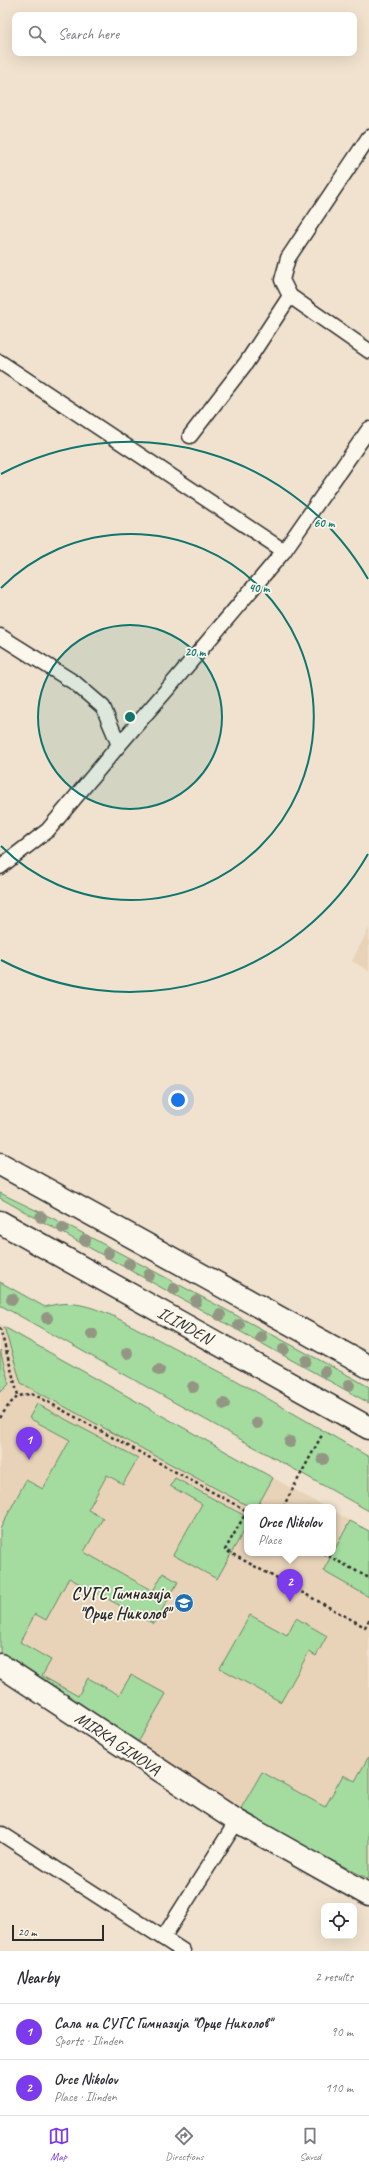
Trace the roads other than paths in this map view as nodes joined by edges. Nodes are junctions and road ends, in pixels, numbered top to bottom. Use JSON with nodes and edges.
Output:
{"nodes":[{"id":1,"x":369,"y":137,"type":"edge"},
{"id":2,"x":290,"y":296,"type":"junction"},
{"id":3,"x":369,"y":351,"type":"edge"},
{"id":4,"x":0,"y":362,"type":"edge"},
{"id":5,"x":369,"y":429,"type":"edge"},
{"id":6,"x":190,"y":436,"type":"dead end"},
{"id":7,"x":284,"y":551,"type":"junction"},
{"id":8,"x":0,"y":636,"type":"edge"},
{"id":9,"x":119,"y":745,"type":"junction"},
{"id":10,"x":0,"y":867,"type":"edge"},
{"id":11,"x":0,"y":1164,"type":"edge"},
{"id":12,"x":0,"y":1222,"type":"edge"},
{"id":13,"x":369,"y":1367,"type":"edge"},
{"id":14,"x":369,"y":1428,"type":"edge"},
{"id":15,"x":0,"y":1664,"type":"edge"},
{"id":16,"x":237,"y":1821,"type":"junction"},
{"id":17,"x":2,"y":1834,"type":"dead end"},
{"id":18,"x":369,"y":1895,"type":"edge"},
{"id":19,"x":162,"y":1938,"type":"junction"},
{"id":20,"x":183,"y":1951,"type":"edge"}],
"edges":[{"from":1,"to":2,"type":"lane"},
{"from":2,"to":3,"type":"lane"},
{"from":2,"to":6,"type":"lane"},
{"from":4,"to":7,"type":"lane"},
{"from":5,"to":7,"type":"lane"},
{"from":7,"to":9,"type":"lane"},
{"from":8,"to":9,"type":"lane"},
{"from":9,"to":10,"type":"lane"},
{"from":11,"to":13,"type":"street"},
{"from":12,"to":14,"type":"street","name":"ILINDEN"},
{"from":15,"to":16,"type":"street","name":"MIRKA GINOVA"},
{"from":16,"to":18,"type":"street","name":"MIRKA GINOVA"},
{"from":16,"to":19,"type":"lane"},
{"from":17,"to":19,"type":"lane"},
{"from":19,"to":20,"type":"lane"}]}
